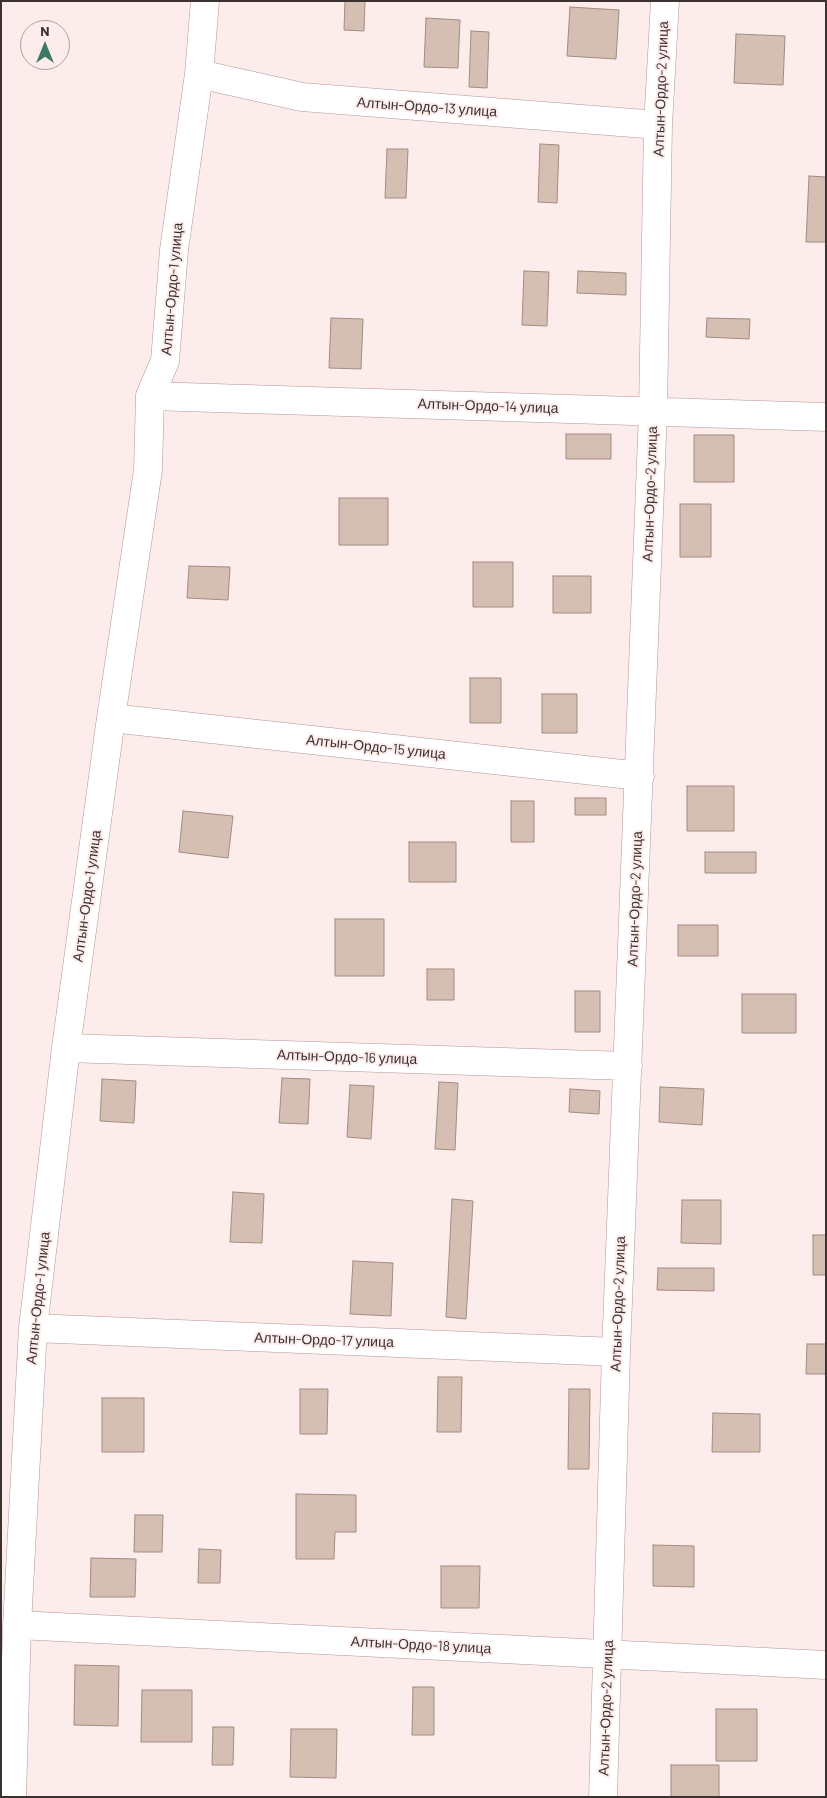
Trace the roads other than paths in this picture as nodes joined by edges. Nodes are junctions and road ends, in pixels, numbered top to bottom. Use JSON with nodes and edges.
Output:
{"nodes":[{"id":1,"x":205,"y":1,"type":"edge"},
{"id":2,"x":664,"y":1,"type":"edge"},
{"id":3,"x":199,"y":74,"type":"junction"},
{"id":4,"x":658,"y":124,"type":"junction"},
{"id":5,"x":150,"y":396,"type":"junction"},
{"id":6,"x":653,"y":411,"type":"junction"},
{"id":7,"x":826,"y":417,"type":"edge"},
{"id":8,"x":111,"y":718,"type":"junction"},
{"id":9,"x":640,"y":776,"type":"junction"},
{"id":10,"x":66,"y":1048,"type":"junction"},
{"id":11,"x":628,"y":1066,"type":"junction"},
{"id":12,"x":33,"y":1328,"type":"junction"},
{"id":13,"x":616,"y":1352,"type":"junction"},
{"id":14,"x":17,"y":1625,"type":"junction"},
{"id":15,"x":608,"y":1654,"type":"junction"},
{"id":16,"x":826,"y":1664,"type":"edge"},
{"id":17,"x":12,"y":1797,"type":"edge"},
{"id":18,"x":603,"y":1797,"type":"edge"}],
"edges":[{"from":1,"to":3,"type":"street","name":"Алтын-Ордо-1 улица"},
{"from":2,"to":4,"type":"street","name":"Алтын-Ордо-2 улица"},
{"from":3,"to":4,"type":"street","name":"Алтын-Ордо-13 улица"},
{"from":3,"to":5,"type":"street","name":"Алтын-Ордо-1 улица"},
{"from":4,"to":6,"type":"street","name":"Алтын-Ордо-2 улица"},
{"from":5,"to":6,"type":"street","name":"Алтын-Ордо-14 улица"},
{"from":5,"to":8,"type":"street","name":"Алтын-Ордо-1 улица"},
{"from":6,"to":7,"type":"street","name":"Алтын-Ордо-14 улица"},
{"from":6,"to":9,"type":"street","name":"Алтын-Ордо-2 улица"},
{"from":8,"to":9,"type":"street","name":"Алтын-Ордо-15 улица"},
{"from":8,"to":10,"type":"street","name":"Алтын-Ордо-1 улица"},
{"from":9,"to":11,"type":"street","name":"Алтын-Ордо-2 улица"},
{"from":10,"to":11,"type":"street","name":"Алтын-Ордо-16 улица"},
{"from":10,"to":12,"type":"street","name":"Алтын-Ордо-1 улица"},
{"from":11,"to":13,"type":"street","name":"Алтын-Ордо-2 улица"},
{"from":12,"to":13,"type":"street","name":"Алтын-Ордо-17 улица"},
{"from":12,"to":14,"type":"street","name":"Алтын-Ордо-1 улица"},
{"from":13,"to":15,"type":"street","name":"Алтын-Ордо-2 улица"},
{"from":14,"to":15,"type":"street","name":"Алтын-Ордо-18 улица"},
{"from":14,"to":17,"type":"street","name":"Алтын-Ордо-1 улица"},
{"from":15,"to":16,"type":"street","name":"Алтын-Ордо-18 улица"},
{"from":15,"to":18,"type":"street","name":"Алтын-Ордо-2 улица"}]}
